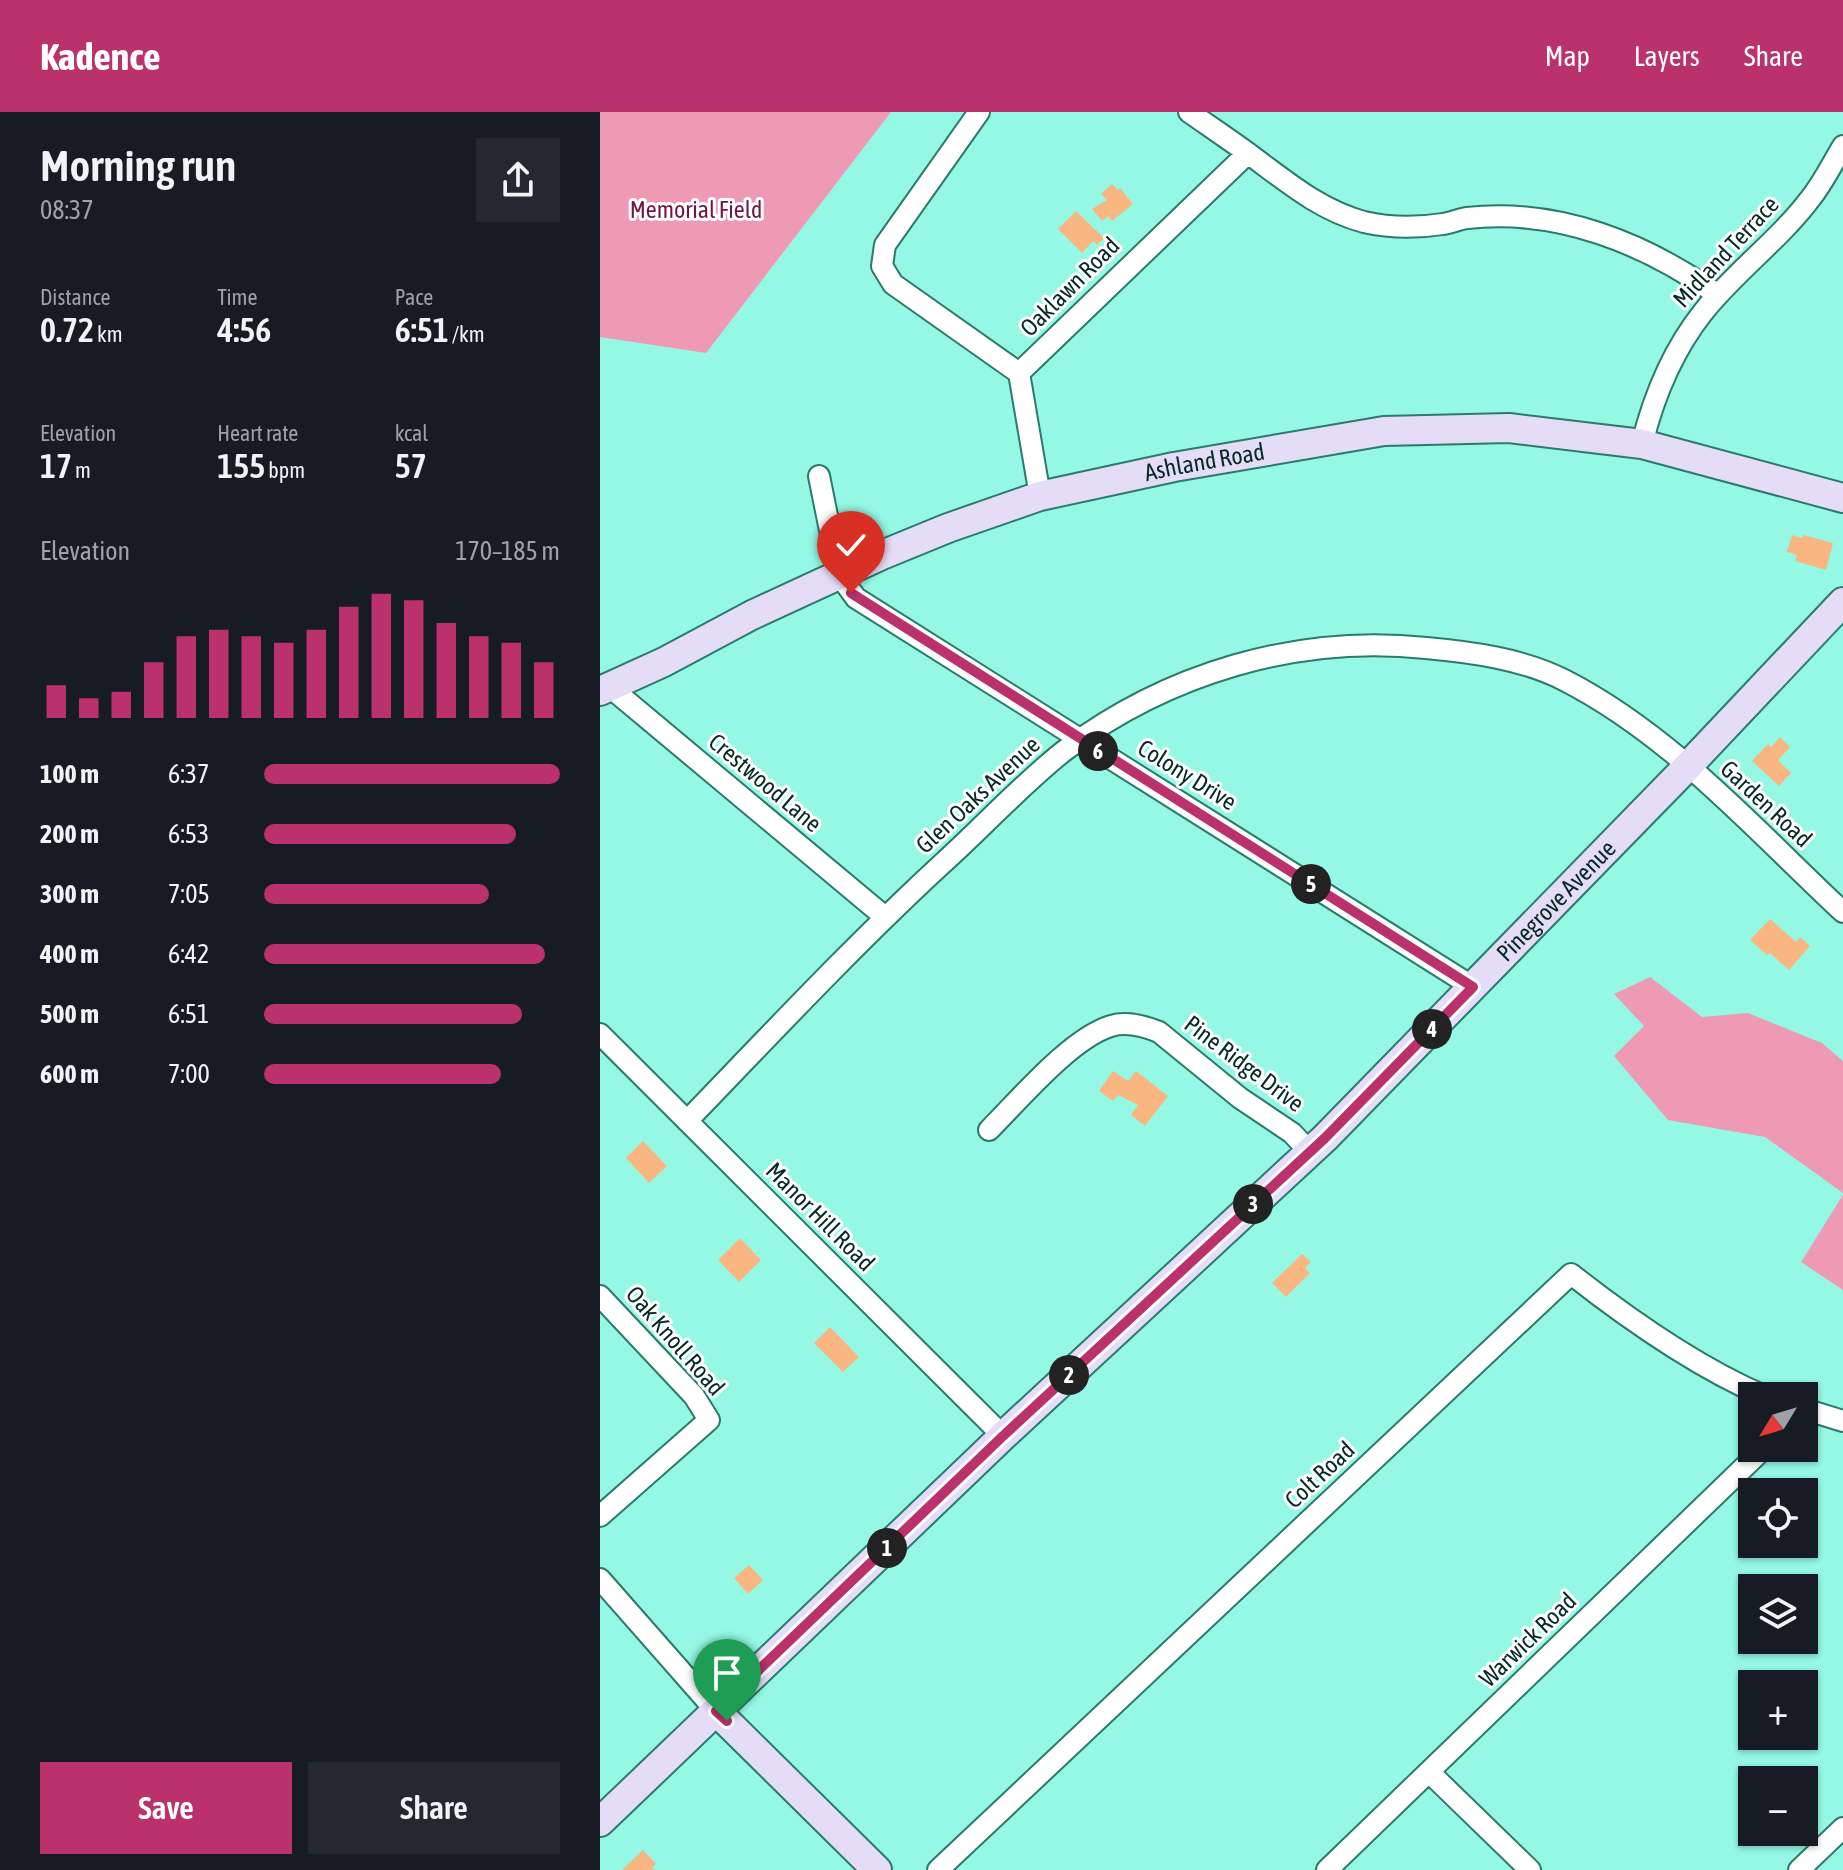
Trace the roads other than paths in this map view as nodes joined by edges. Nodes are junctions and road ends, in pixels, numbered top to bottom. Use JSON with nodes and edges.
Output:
{"nodes":[{"id":1,"x":979,"y":112,"type":"edge"},
{"id":2,"x":1189,"y":112,"type":"edge"},
{"id":3,"x":1843,"y":146,"type":"edge"},
{"id":4,"x":1248,"y":153,"type":"junction"},
{"id":5,"x":1718,"y":295,"type":"junction"},
{"id":6,"x":1019,"y":373,"type":"junction"},
{"id":7,"x":1642,"y":444,"type":"junction"},
{"id":8,"x":819,"y":476,"type":"dead end"},
{"id":9,"x":1040,"y":496,"type":"junction"},
{"id":10,"x":1843,"y":498,"type":"edge"},
{"id":11,"x":839,"y":575,"type":"junction"},
{"id":12,"x":1843,"y":602,"type":"edge"},
{"id":13,"x":605,"y":690,"type":"edge"},
{"id":14,"x":1081,"y":740,"type":"junction"},
{"id":15,"x":1688,"y":766,"type":"junction"},
{"id":16,"x":1843,"y":912,"type":"edge"},
{"id":17,"x":885,"y":917,"type":"junction"},
{"id":18,"x":1473,"y":987,"type":"junction"},
{"id":19,"x":600,"y":1034,"type":"edge"},
{"id":20,"x":687,"y":1121,"type":"junction"},
{"id":21,"x":989,"y":1130,"type":"dead end"},
{"id":22,"x":1310,"y":1152,"type":"junction"},
{"id":23,"x":600,"y":1296,"type":"edge"},
{"id":24,"x":1738,"y":1383,"type":"edge"},
{"id":25,"x":1818,"y":1413,"type":"edge"},
{"id":26,"x":1843,"y":1421,"type":"edge"},
{"id":27,"x":1003,"y":1436,"type":"junction"},
{"id":28,"x":1750,"y":1462,"type":"edge"},
{"id":29,"x":600,"y":1516,"type":"edge"},
{"id":30,"x":600,"y":1579,"type":"edge"},
{"id":31,"x":716,"y":1711,"type":"junction"},
{"id":32,"x":1429,"y":1772,"type":"junction"},
{"id":33,"x":600,"y":1822,"type":"edge"},
{"id":34,"x":1843,"y":1828,"type":"edge"},
{"id":35,"x":877,"y":1870,"type":"edge"},
{"id":36,"x":938,"y":1870,"type":"edge"},
{"id":37,"x":1327,"y":1870,"type":"edge"},
{"id":38,"x":1530,"y":1870,"type":"edge"},
{"id":39,"x":1799,"y":1870,"type":"edge"}],
"edges":[{"from":1,"to":6,"type":"street"},
{"from":2,"to":4,"type":"street"},
{"from":3,"to":5,"type":"street","name":"Midland Terrace"},
{"from":4,"to":5,"type":"street"},
{"from":4,"to":6,"type":"street","name":"Oaklawn Road"},
{"from":5,"to":7,"type":"street","name":"Midland Terrace"},
{"from":6,"to":9,"type":"street","name":"Oaklawn Road"},
{"from":7,"to":9,"type":"street","name":"Ashland Road"},
{"from":7,"to":10,"type":"street","name":"Ashland Road"},
{"from":8,"to":11,"type":"street"},
{"from":9,"to":11,"type":"street","name":"Ashland Road"},
{"from":11,"to":13,"type":"street","name":"Ashland Road"},
{"from":11,"to":14,"type":"street","name":"Colony Drive"},
{"from":12,"to":15,"type":"street","name":"Pinegrove Avenue"},
{"from":13,"to":17,"type":"street","name":"Crestwood Lane"},
{"from":14,"to":15,"type":"street","name":"Glen Oaks Avenue"},
{"from":14,"to":17,"type":"street","name":"Glen Oaks Avenue"},
{"from":14,"to":18,"type":"street","name":"Colony Drive"},
{"from":15,"to":16,"type":"street","name":"Garden Road"},
{"from":15,"to":18,"type":"street","name":"Pinegrove Avenue"},
{"from":17,"to":20,"type":"street","name":"Glen Oaks Avenue"},
{"from":18,"to":22,"type":"street","name":"Pinegrove Avenue"},
{"from":19,"to":20,"type":"street","name":"Manor Hill Road"},
{"from":20,"to":27,"type":"street","name":"Manor Hill Road"},
{"from":21,"to":22,"type":"street","name":"Pine Ridge Drive"},
{"from":22,"to":27,"type":"street","name":"Pinegrove Avenue"},
{"from":23,"to":29,"type":"street","name":"Oak Knoll Road"},
{"from":24,"to":36,"type":"street","name":"Colt Road"},
{"from":25,"to":26,"type":"street"},
{"from":27,"to":31,"type":"street","name":"Pinegrove Avenue"},
{"from":28,"to":32,"type":"street","name":"Warwick Road"},
{"from":30,"to":31,"type":"street"},
{"from":31,"to":33,"type":"street","name":"Pinegrove Avenue"},
{"from":31,"to":35,"type":"street"},
{"from":32,"to":37,"type":"street","name":"Warwick Road"},
{"from":32,"to":38,"type":"street"},
{"from":34,"to":39,"type":"street"}]}
